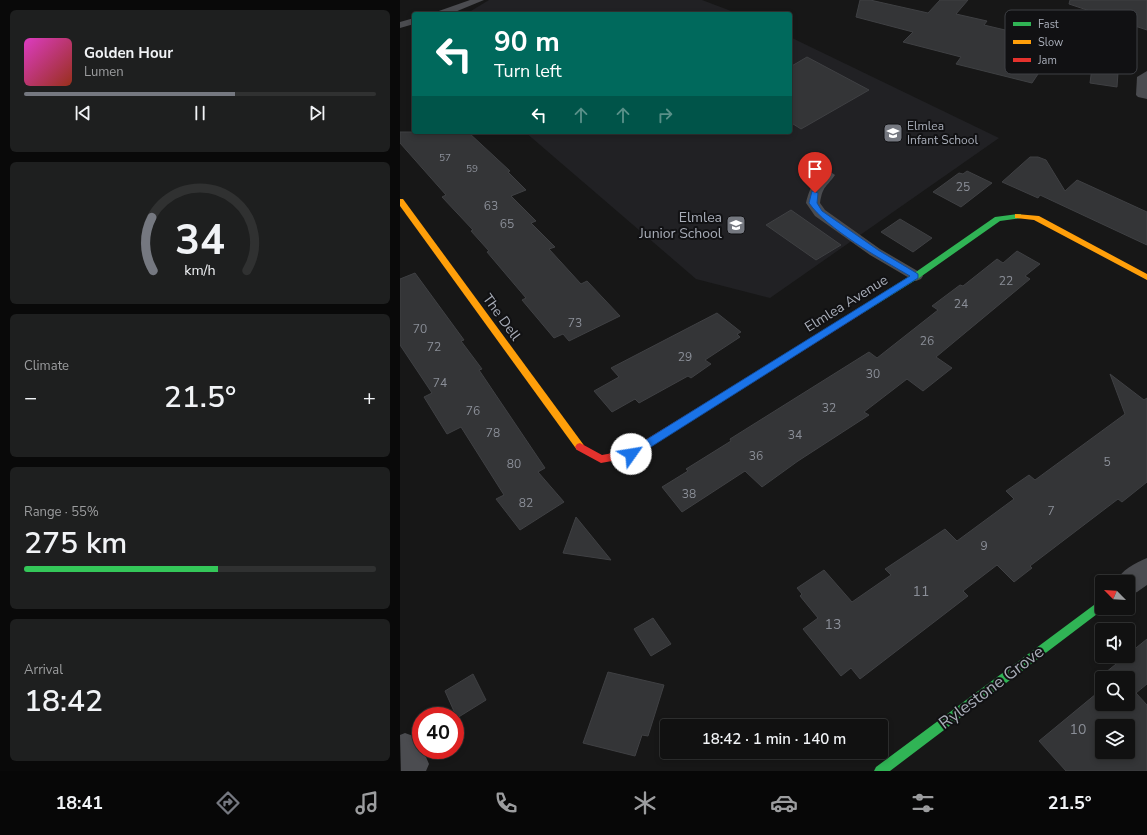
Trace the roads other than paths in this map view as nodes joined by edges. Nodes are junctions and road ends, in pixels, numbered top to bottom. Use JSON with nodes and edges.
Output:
{"nodes":[{"id":1,"x":479,"y":0,"type":"edge"},
{"id":2,"x":446,"y":12,"type":"edge"},
{"id":3,"x":412,"y":22,"type":"edge"},
{"id":4,"x":400,"y":25,"type":"edge"},
{"id":5,"x":1147,"y":74,"type":"edge"},
{"id":6,"x":1147,"y":96,"type":"edge"},
{"id":7,"x":829,"y":175,"type":"dead end"},
{"id":8,"x":400,"y":202,"type":"edge"},
{"id":9,"x":916,"y":276,"type":"junction"},
{"id":10,"x":1147,"y":277,"type":"edge"},
{"id":11,"x":581,"y":449,"type":"joint"},
{"id":12,"x":1147,"y":570,"type":"edge"},
{"id":13,"x":1135,"y":579,"type":"edge"},
{"id":14,"x":1095,"y":609,"type":"edge"},
{"id":15,"x":880,"y":771,"type":"edge"}],
"edges":[{"from":1,"to":2,"type":"lane"},
{"from":3,"to":4,"type":"lane"},
{"from":5,"to":6,"type":"lane"},
{"from":7,"to":9,"type":"lane"},
{"from":8,"to":11,"type":"street","name":"The Dell"},
{"from":9,"to":10,"type":"street","name":"Elmlea Avenue"},
{"from":9,"to":11,"type":"street","name":"Elmlea Avenue"},
{"from":12,"to":13,"type":"street"},
{"from":14,"to":15,"type":"street","name":"Rylestone Grove"}]}
